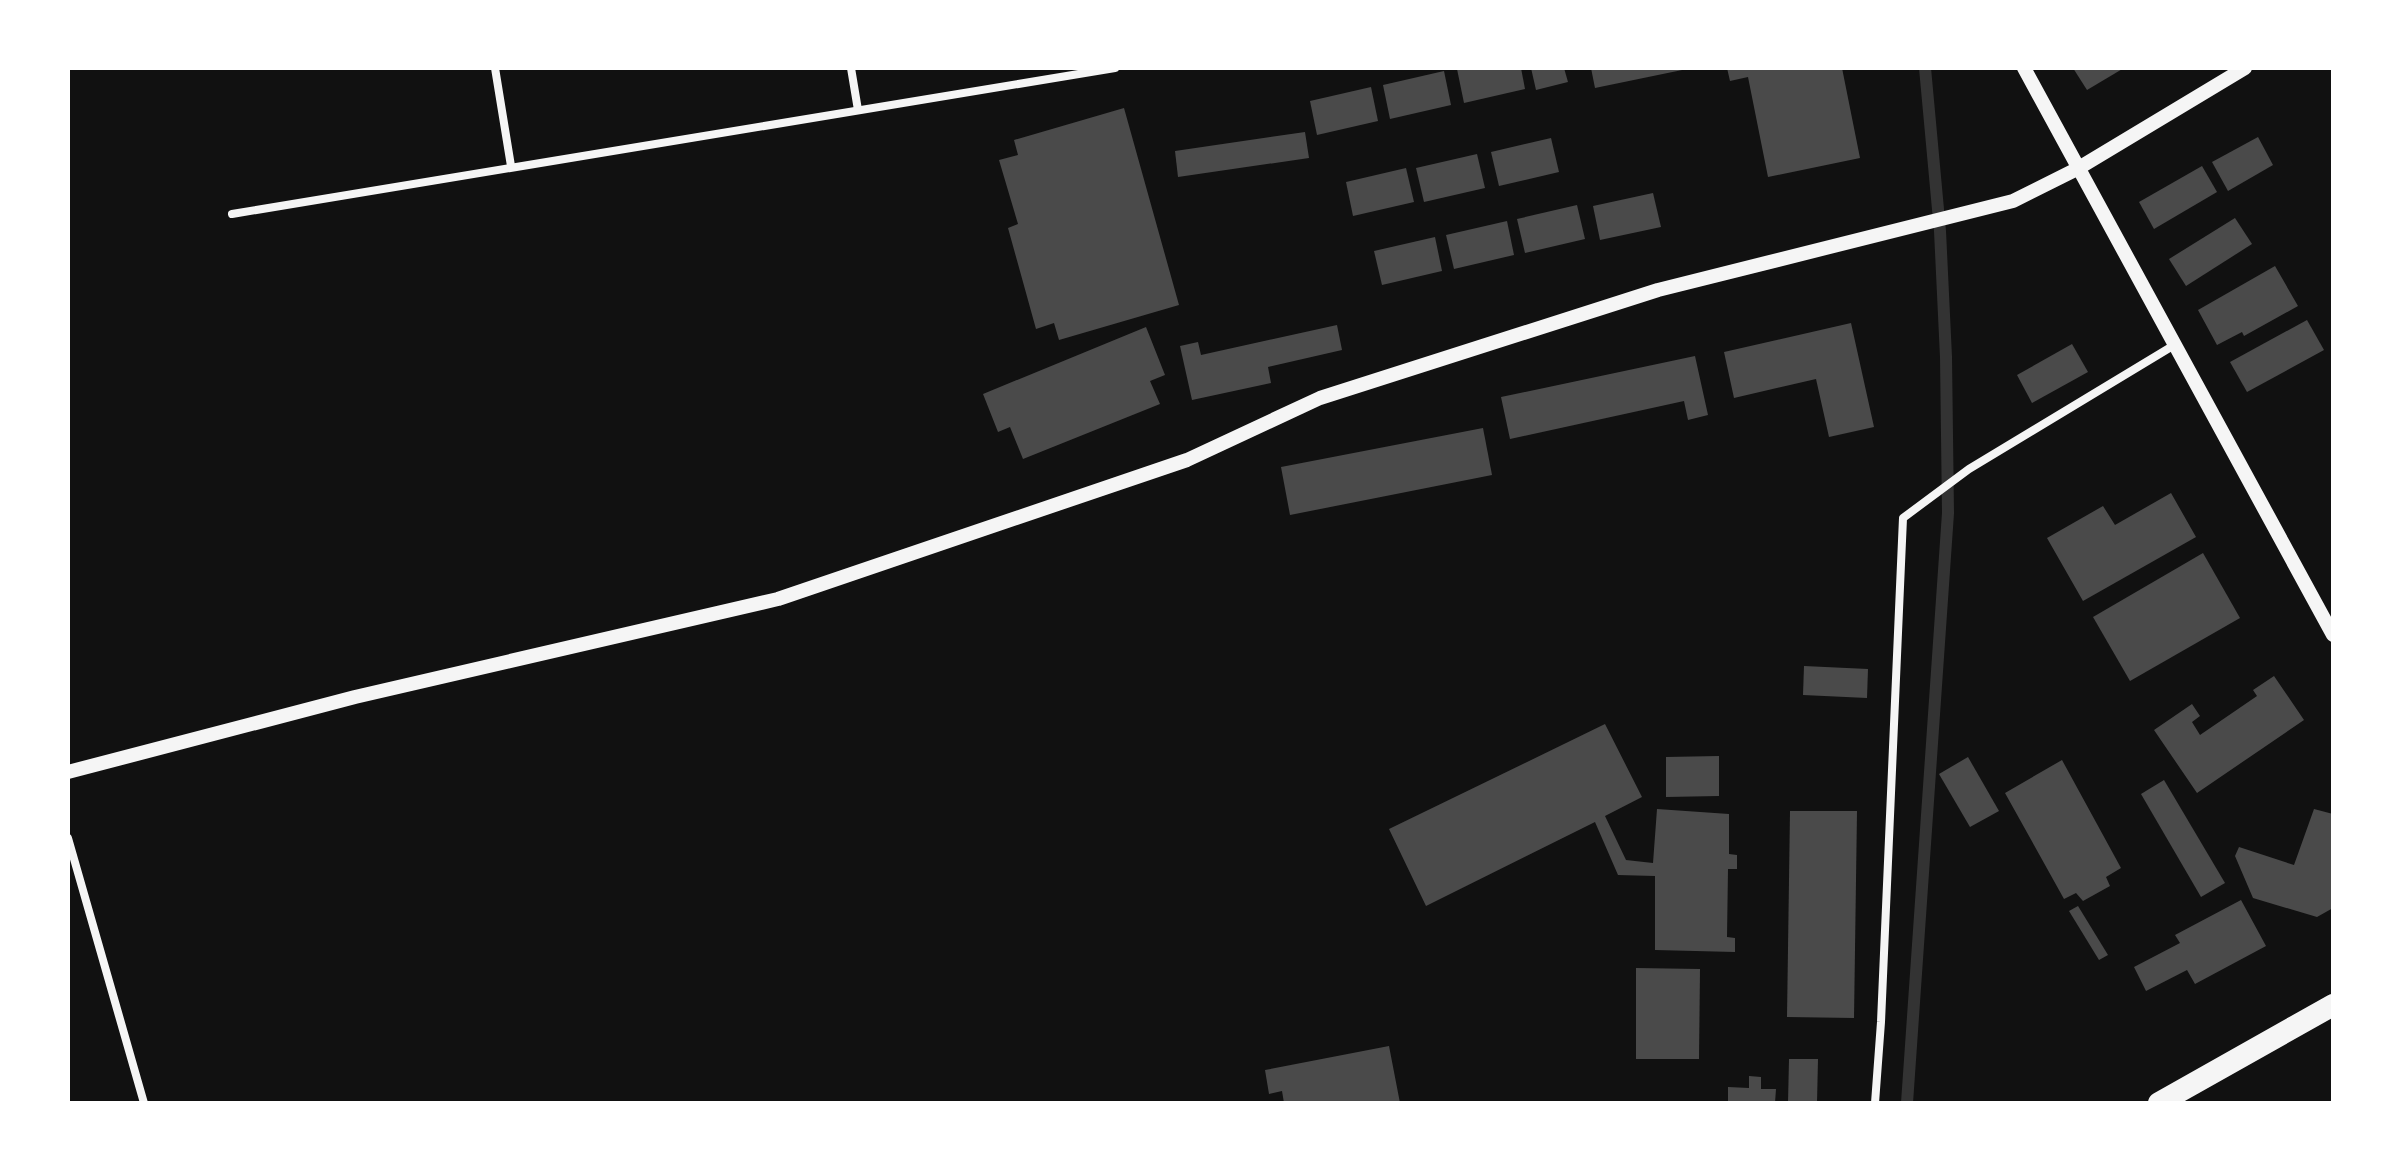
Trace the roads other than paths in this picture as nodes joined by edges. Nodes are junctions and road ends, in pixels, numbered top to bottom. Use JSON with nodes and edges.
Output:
{"nodes":[{"id":1,"x":495,"y":68,"type":"edge"},
{"id":2,"x":851,"y":68,"type":"edge"},
{"id":3,"x":1115,"y":68,"type":"edge"},
{"id":4,"x":2024,"y":68,"type":"edge"},
{"id":5,"x":2245,"y":68,"type":"edge"},
{"id":6,"x":858,"y":110,"type":"junction"},
{"id":7,"x":511,"y":166,"type":"junction"},
{"id":8,"x":2077,"y":169,"type":"junction"},
{"id":9,"x":232,"y":214,"type":"dead end"},
{"id":10,"x":2176,"y":344,"type":"junction"},
{"id":11,"x":2333,"y":635,"type":"edge"},
{"id":12,"x":68,"y":772,"type":"edge"},
{"id":13,"x":68,"y":838,"type":"edge"},
{"id":14,"x":2333,"y":1005,"type":"edge"},
{"id":15,"x":144,"y":1103,"type":"edge"},
{"id":16,"x":1875,"y":1103,"type":"edge"},
{"id":17,"x":2159,"y":1103,"type":"edge"}],
"edges":[{"from":1,"to":7,"type":"street"},
{"from":2,"to":6,"type":"street"},
{"from":3,"to":6,"type":"street"},
{"from":4,"to":8,"type":"street"},
{"from":5,"to":8,"type":"street"},
{"from":6,"to":7,"type":"street"},
{"from":7,"to":9,"type":"street"},
{"from":8,"to":10,"type":"street"},
{"from":8,"to":12,"type":"street"},
{"from":10,"to":11,"type":"street"},
{"from":10,"to":16,"type":"street"},
{"from":13,"to":15,"type":"street"},
{"from":14,"to":17,"type":"highway"}]}
